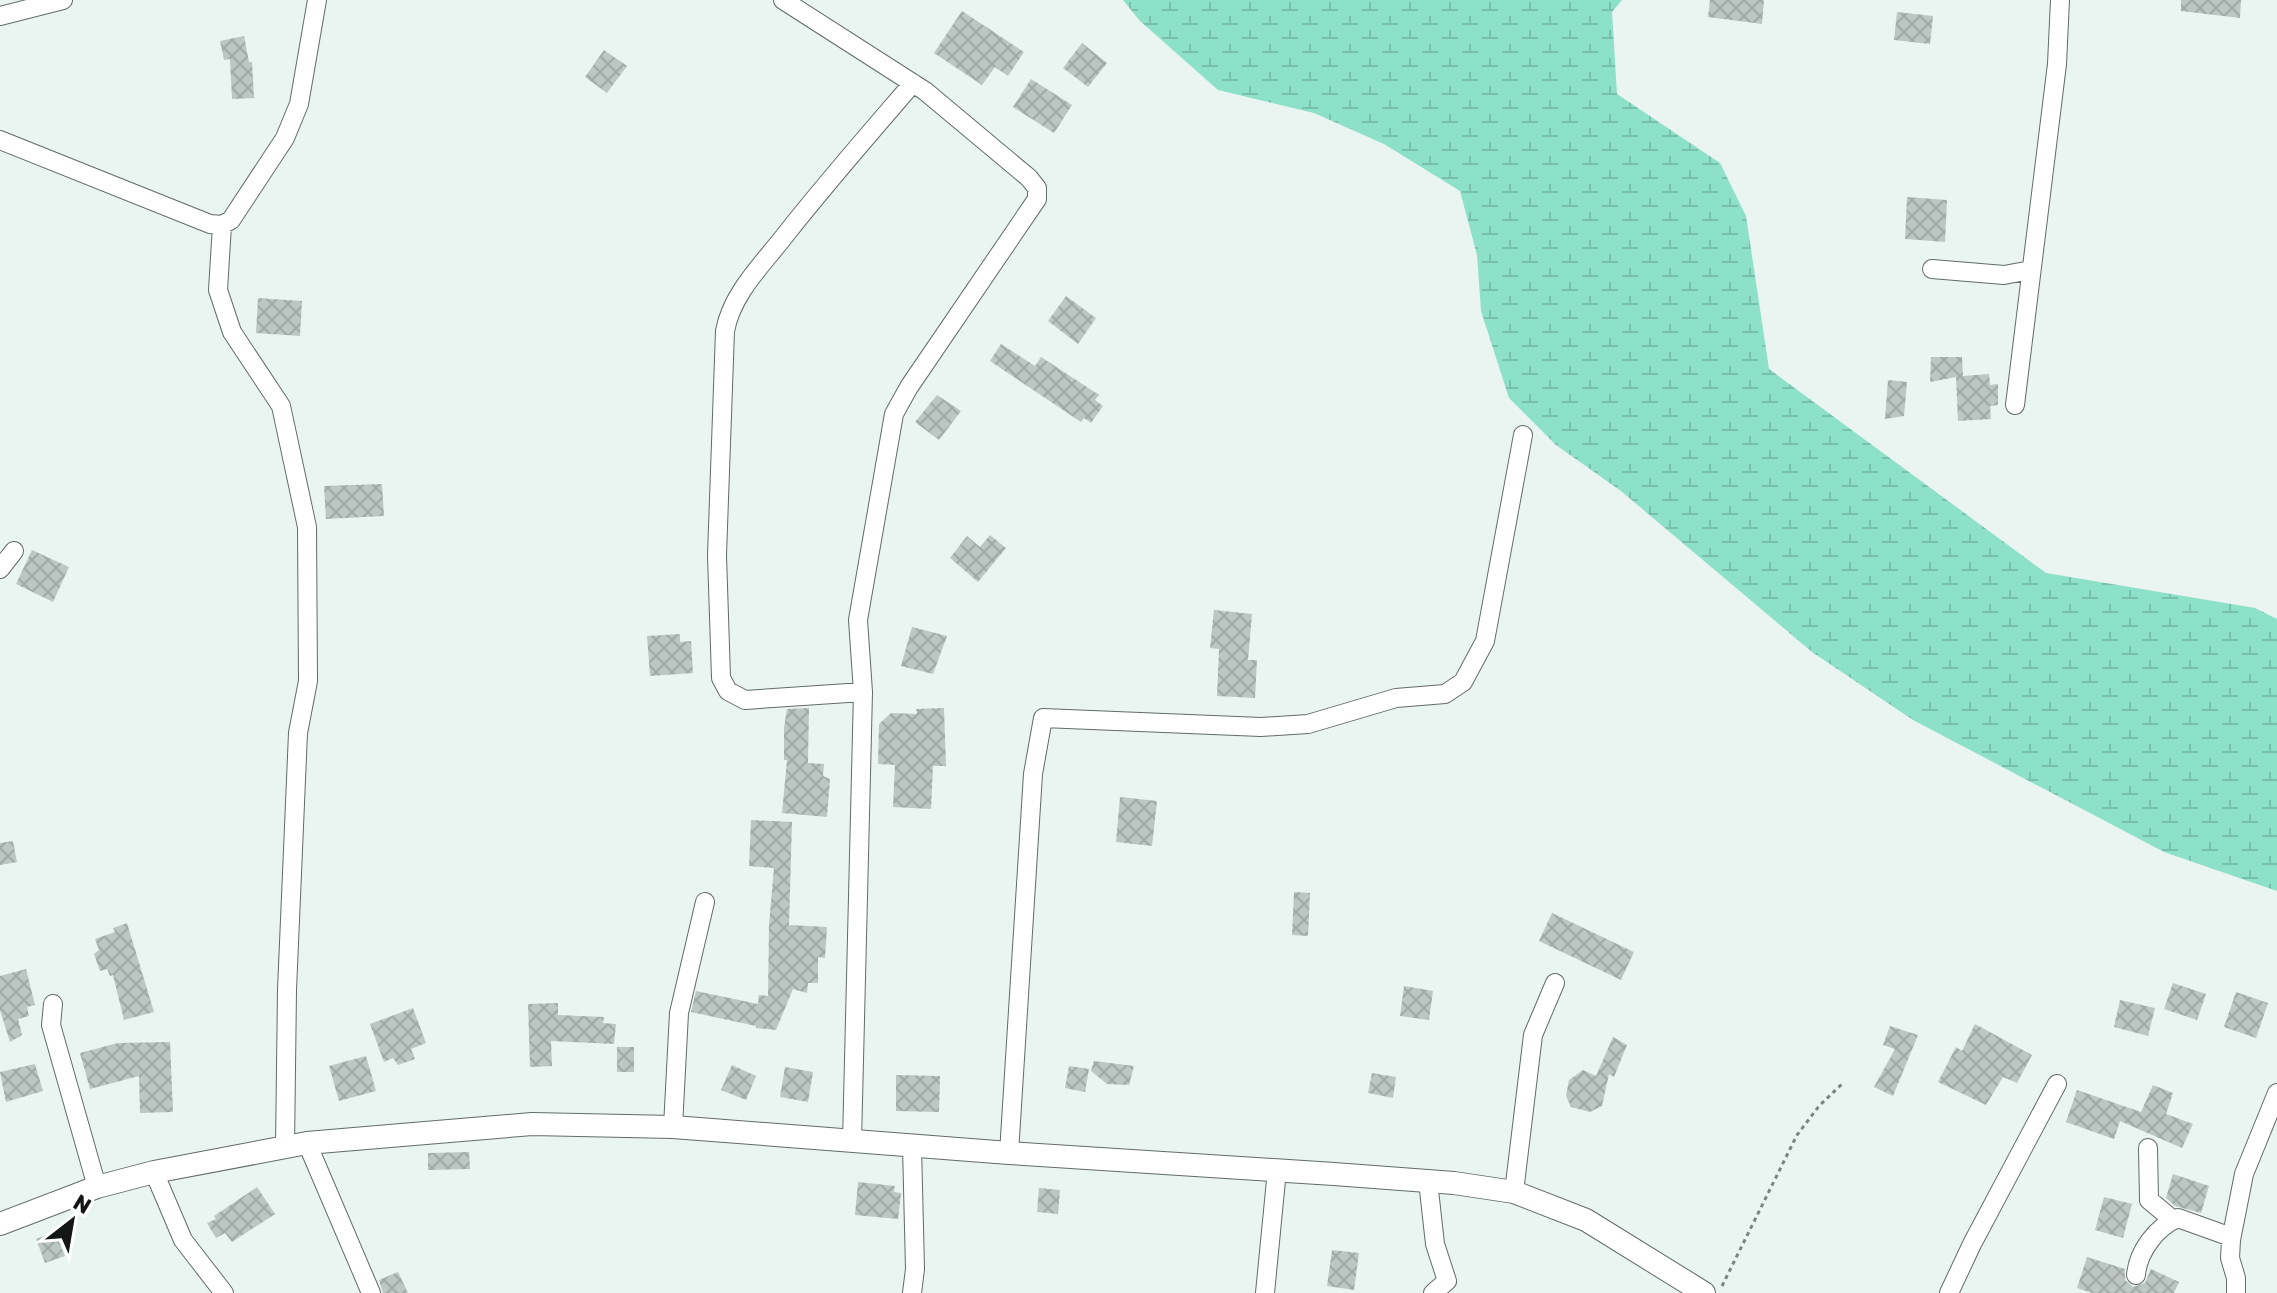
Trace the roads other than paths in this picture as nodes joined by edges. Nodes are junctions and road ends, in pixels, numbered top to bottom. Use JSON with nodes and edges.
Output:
{"nodes":[{"id":1,"x":63,"y":0,"type":"edge"},
{"id":2,"x":317,"y":0,"type":"edge"},
{"id":3,"x":783,"y":0,"type":"edge"},
{"id":4,"x":2060,"y":0,"type":"edge"},
{"id":5,"x":0,"y":16,"type":"edge"},
{"id":6,"x":913,"y":83,"type":"junction"},
{"id":7,"x":0,"y":140,"type":"edge"},
{"id":8,"x":222,"y":225,"type":"junction"},
{"id":9,"x":1932,"y":269,"type":"dead end"},
{"id":10,"x":2031,"y":270,"type":"junction"},
{"id":11,"x":2015,"y":405,"type":"dead end"},
{"id":12,"x":1523,"y":435,"type":"dead end"},
{"id":13,"x":14,"y":551,"type":"dead end"},
{"id":14,"x":0,"y":569,"type":"edge"},
{"id":15,"x":863,"y":692,"type":"junction"},
{"id":16,"x":705,"y":902,"type":"dead end"},
{"id":17,"x":1555,"y":983,"type":"dead end"},
{"id":18,"x":53,"y":1004,"type":"dead end"},
{"id":19,"x":2057,"y":1084,"type":"dead end"},
{"id":20,"x":2277,"y":1093,"type":"edge"},
{"id":21,"x":673,"y":1127,"type":"junction"},
{"id":22,"x":852,"y":1142,"type":"junction"},
{"id":23,"x":296,"y":1145,"type":"junction"},
{"id":24,"x":912,"y":1146,"type":"junction"},
{"id":25,"x":2148,"y":1148,"type":"dead end"},
{"id":26,"x":1009,"y":1153,"type":"junction"},
{"id":27,"x":1277,"y":1170,"type":"junction"},
{"id":28,"x":154,"y":1172,"type":"junction"},
{"id":29,"x":1428,"y":1181,"type":"junction"},
{"id":30,"x":97,"y":1187,"type":"junction"},
{"id":31,"x":1514,"y":1192,"type":"junction"},
{"id":32,"x":2173,"y":1220,"type":"junction"},
{"id":33,"x":0,"y":1224,"type":"edge"},
{"id":34,"x":2231,"y":1237,"type":"junction"},
{"id":35,"x":2136,"y":1275,"type":"dead end"},
{"id":36,"x":224,"y":1293,"type":"edge"},
{"id":37,"x":371,"y":1293,"type":"edge"},
{"id":38,"x":912,"y":1293,"type":"edge"},
{"id":39,"x":1265,"y":1293,"type":"edge"},
{"id":40,"x":1433,"y":1293,"type":"edge"},
{"id":41,"x":1704,"y":1293,"type":"edge"},
{"id":42,"x":1949,"y":1293,"type":"edge"},
{"id":43,"x":2236,"y":1293,"type":"edge"}],
"edges":[{"from":1,"to":5,"type":"street"},
{"from":2,"to":8,"type":"street"},
{"from":3,"to":6,"type":"street"},
{"from":4,"to":10,"type":"street"},
{"from":6,"to":15,"type":"street"},
{"from":6,"to":15,"type":"street"},
{"from":7,"to":8,"type":"street"},
{"from":8,"to":23,"type":"street"},
{"from":9,"to":10,"type":"street"},
{"from":10,"to":11,"type":"street"},
{"from":12,"to":26,"type":"street"},
{"from":13,"to":14,"type":"street"},
{"from":15,"to":22,"type":"street"},
{"from":16,"to":21,"type":"street"},
{"from":17,"to":31,"type":"street"},
{"from":18,"to":30,"type":"street"},
{"from":19,"to":42,"type":"street"},
{"from":20,"to":34,"type":"street"},
{"from":21,"to":22,"type":"street"},
{"from":21,"to":23,"type":"street"},
{"from":22,"to":24,"type":"street"},
{"from":23,"to":28,"type":"street"},
{"from":23,"to":37,"type":"street"},
{"from":24,"to":26,"type":"street"},
{"from":24,"to":38,"type":"street"},
{"from":25,"to":32,"type":"street"},
{"from":26,"to":27,"type":"street"},
{"from":27,"to":29,"type":"street"},
{"from":27,"to":39,"type":"street"},
{"from":28,"to":30,"type":"street"},
{"from":28,"to":36,"type":"street"},
{"from":29,"to":31,"type":"street"},
{"from":29,"to":40,"type":"street"},
{"from":30,"to":33,"type":"street"},
{"from":31,"to":41,"type":"street"},
{"from":32,"to":34,"type":"street"},
{"from":32,"to":35,"type":"street"},
{"from":34,"to":43,"type":"street"}]}
